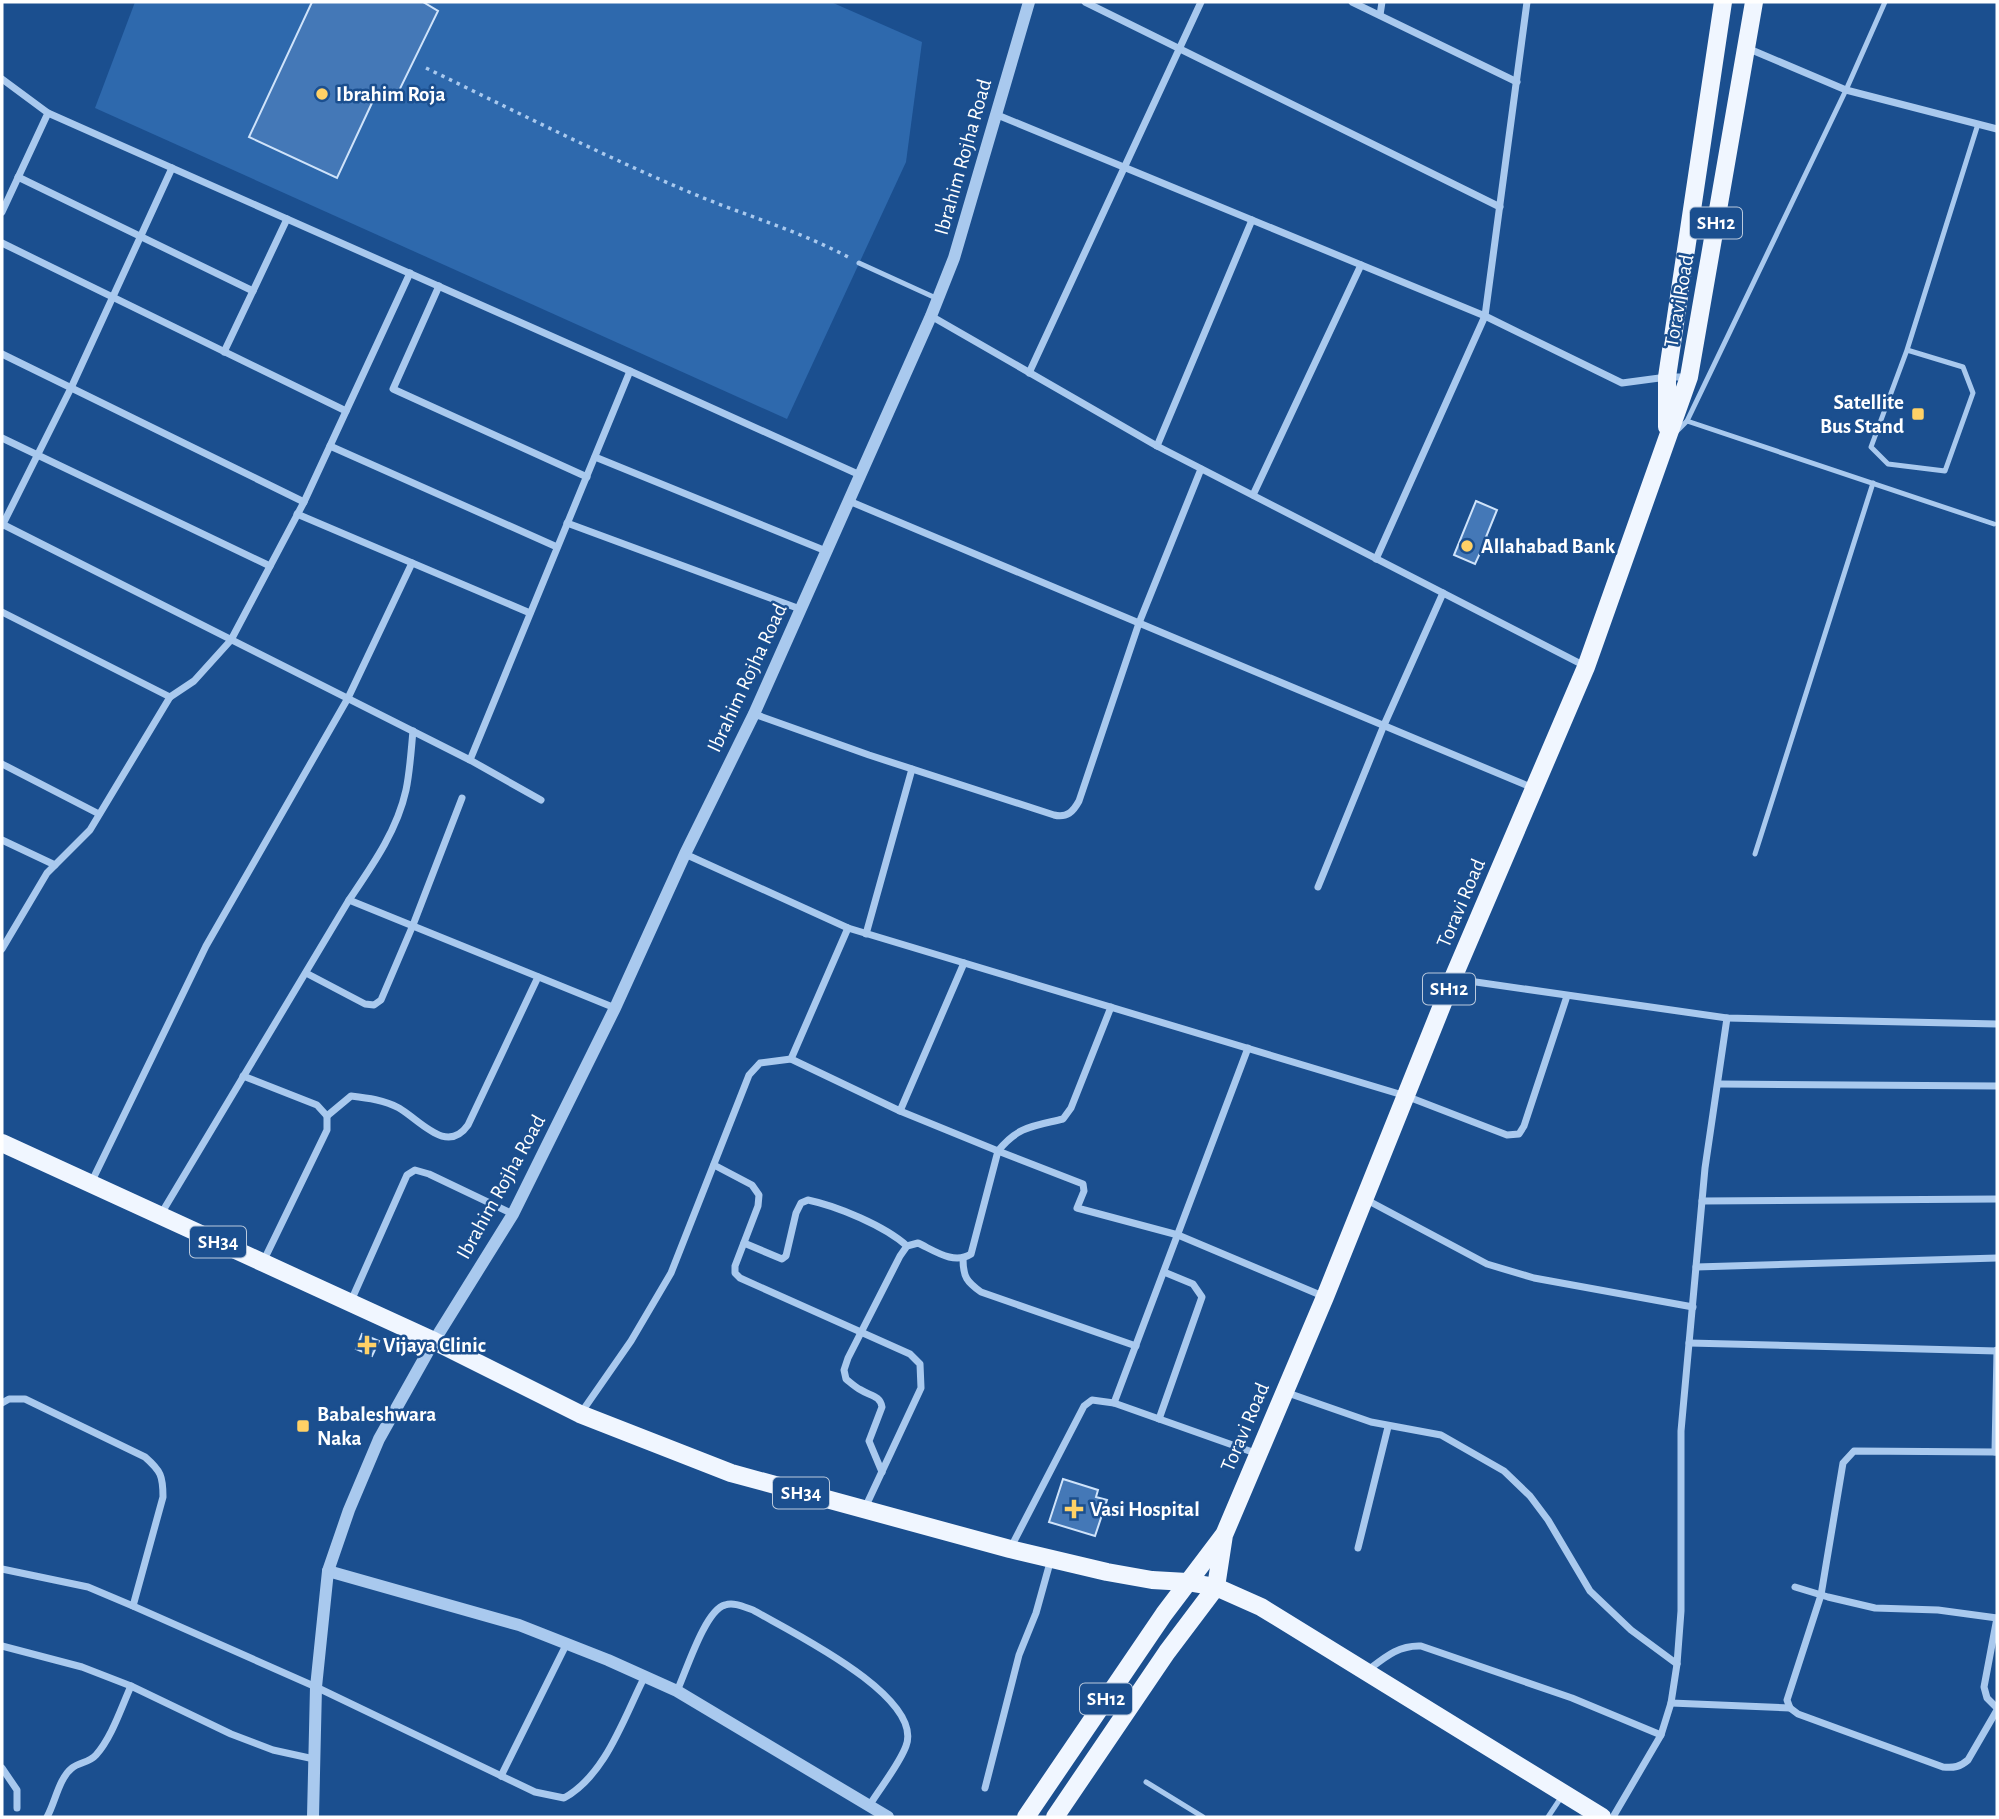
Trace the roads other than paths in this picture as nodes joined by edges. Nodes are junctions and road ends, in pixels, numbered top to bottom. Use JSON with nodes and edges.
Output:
{"nodes":[{"id":1,"x":1029,"y":2,"type":"edge"},
{"id":2,"x":1085,"y":2,"type":"edge"},
{"id":3,"x":1201,"y":2,"type":"edge"},
{"id":4,"x":1352,"y":2,"type":"edge"},
{"id":5,"x":1382,"y":2,"type":"edge"},
{"id":6,"x":1527,"y":2,"type":"edge"},
{"id":7,"x":1723,"y":2,"type":"edge"},
{"id":8,"x":1754,"y":2,"type":"edge"},
{"id":9,"x":1885,"y":2,"type":"edge"},
{"id":10,"x":1380,"y":15,"type":"junction"},
{"id":11,"x":1180,"y":48,"type":"junction"},
{"id":12,"x":1747,"y":48,"type":"junction"},
{"id":13,"x":2,"y":79,"type":"edge"},
{"id":14,"x":1517,"y":82,"type":"junction"},
{"id":15,"x":1846,"y":90,"type":"junction"},
{"id":16,"x":48,"y":113,"type":"junction"},
{"id":17,"x":995,"y":114,"type":"junction"},
{"id":18,"x":1978,"y":124,"type":"junction"},
{"id":19,"x":1997,"y":129,"type":"edge"},
{"id":20,"x":1124,"y":167,"type":"junction"},
{"id":21,"x":172,"y":168,"type":"junction"},
{"id":22,"x":18,"y":177,"type":"junction"},
{"id":23,"x":1500,"y":207,"type":"junction"},
{"id":24,"x":2,"y":212,"type":"edge"},
{"id":25,"x":286,"y":219,"type":"junction"},
{"id":26,"x":1252,"y":220,"type":"junction"},
{"id":27,"x":141,"y":236,"type":"junction"},
{"id":28,"x":2,"y":243,"type":"edge"},
{"id":29,"x":859,"y":263,"type":"road end"},
{"id":30,"x":1361,"y":265,"type":"junction"},
{"id":31,"x":410,"y":273,"type":"junction"},
{"id":32,"x":439,"y":286,"type":"junction"},
{"id":33,"x":253,"y":291,"type":"junction"},
{"id":34,"x":113,"y":297,"type":"junction"},
{"id":35,"x":938,"y":299,"type":"junction"},
{"id":36,"x":931,"y":316,"type":"junction"},
{"id":37,"x":1485,"y":316,"type":"junction"},
{"id":38,"x":1907,"y":350,"type":"junction"},
{"id":39,"x":224,"y":352,"type":"junction"},
{"id":40,"x":2,"y":354,"type":"edge"},
{"id":41,"x":630,"y":371,"type":"junction"},
{"id":42,"x":1029,"y":373,"type":"junction"},
{"id":43,"x":1667,"y":376,"type":"junction"},
{"id":44,"x":1689,"y":377,"type":"junction"},
{"id":45,"x":71,"y":388,"type":"junction"},
{"id":46,"x":346,"y":411,"type":"junction"},
{"id":47,"x":1687,"y":421,"type":"junction"},
{"id":48,"x":2,"y":438,"type":"edge"},
{"id":49,"x":1667,"y":441,"type":"junction"},
{"id":50,"x":330,"y":446,"type":"junction"},
{"id":51,"x":1157,"y":446,"type":"junction"},
{"id":52,"x":38,"y":455,"type":"junction"},
{"id":53,"x":595,"y":457,"type":"junction"},
{"id":54,"x":1201,"y":469,"type":"junction"},
{"id":55,"x":860,"y":475,"type":"junction"},
{"id":56,"x":587,"y":477,"type":"junction"},
{"id":57,"x":1873,"y":483,"type":"junction"},
{"id":58,"x":1253,"y":495,"type":"junction"},
{"id":59,"x":849,"y":500,"type":"junction"},
{"id":60,"x":304,"y":502,"type":"junction"},
{"id":61,"x":297,"y":514,"type":"junction"},
{"id":62,"x":567,"y":523,"type":"junction"},
{"id":63,"x":1994,"y":524,"type":"dead end"},
{"id":64,"x":2,"y":525,"type":"edge"},
{"id":65,"x":557,"y":547,"type":"junction"},
{"id":66,"x":826,"y":551,"type":"junction"},
{"id":67,"x":1376,"y":559,"type":"junction"},
{"id":68,"x":412,"y":563,"type":"junction"},
{"id":69,"x":270,"y":566,"type":"junction"},
{"id":70,"x":1443,"y":593,"type":"junction"},
{"id":71,"x":800,"y":609,"type":"junction"},
{"id":72,"x":2,"y":612,"type":"edge"},
{"id":73,"x":530,"y":613,"type":"junction"},
{"id":74,"x":1139,"y":623,"type":"junction"},
{"id":75,"x":231,"y":640,"type":"junction"},
{"id":76,"x":1586,"y":667,"type":"junction"},
{"id":77,"x":170,"y":697,"type":"junction"},
{"id":78,"x":348,"y":698,"type":"junction"},
{"id":79,"x":754,"y":713,"type":"junction"},
{"id":80,"x":1384,"y":725,"type":"junction"},
{"id":81,"x":413,"y":731,"type":"junction"},
{"id":82,"x":470,"y":760,"type":"junction"},
{"id":83,"x":2,"y":764,"type":"edge"},
{"id":84,"x":912,"y":769,"type":"junction"},
{"id":85,"x":1534,"y":788,"type":"junction"},
{"id":86,"x":462,"y":798,"type":"dead end"},
{"id":87,"x":541,"y":800,"type":"dead end"},
{"id":88,"x":99,"y":814,"type":"junction"},
{"id":89,"x":2,"y":840,"type":"edge"},
{"id":90,"x":684,"y":854,"type":"junction"},
{"id":91,"x":1755,"y":854,"type":"dead end"},
{"id":92,"x":55,"y":865,"type":"junction"},
{"id":93,"x":1318,"y":887,"type":"dead end"},
{"id":94,"x":349,"y":900,"type":"junction"},
{"id":95,"x":413,"y":925,"type":"junction"},
{"id":96,"x":2,"y":928,"type":"edge"},
{"id":97,"x":848,"y":928,"type":"junction"},
{"id":98,"x":11,"y":933,"type":"junction"},
{"id":99,"x":866,"y":933,"type":"junction"},
{"id":100,"x":2,"y":949,"type":"edge"},
{"id":101,"x":964,"y":963,"type":"junction"},
{"id":102,"x":306,"y":973,"type":"junction"},
{"id":103,"x":538,"y":977,"type":"junction"},
{"id":104,"x":1453,"y":978,"type":"junction"},
{"id":105,"x":1567,"y":996,"type":"junction"},
{"id":106,"x":1111,"y":1007,"type":"junction"},
{"id":107,"x":615,"y":1008,"type":"junction"},
{"id":108,"x":1727,"y":1018,"type":"junction"},
{"id":109,"x":1997,"y":1024,"type":"edge"},
{"id":110,"x":1248,"y":1048,"type":"junction"},
{"id":111,"x":791,"y":1059,"type":"junction"},
{"id":112,"x":243,"y":1076,"type":"junction"},
{"id":113,"x":1718,"y":1084,"type":"junction"},
{"id":114,"x":1997,"y":1086,"type":"edge"},
{"id":115,"x":1406,"y":1096,"type":"junction"},
{"id":116,"x":900,"y":1111,"type":"junction"},
{"id":117,"x":327,"y":1116,"type":"junction"},
{"id":118,"x":2,"y":1143,"type":"edge"},
{"id":119,"x":998,"y":1151,"type":"junction"},
{"id":120,"x":714,"y":1166,"type":"junction"},
{"id":121,"x":91,"y":1183,"type":"junction"},
{"id":122,"x":1364,"y":1199,"type":"junction"},
{"id":123,"x":1997,"y":1199,"type":"edge"},
{"id":124,"x":1702,"y":1200,"type":"junction"},
{"id":125,"x":513,"y":1214,"type":"junction"},
{"id":126,"x":160,"y":1215,"type":"junction"},
{"id":127,"x":1178,"y":1235,"type":"junction"},
{"id":128,"x":744,"y":1243,"type":"junction"},
{"id":129,"x":907,"y":1246,"type":"junction"},
{"id":130,"x":1997,"y":1258,"type":"edge"},
{"id":131,"x":963,"y":1259,"type":"junction"},
{"id":132,"x":263,"y":1263,"type":"junction"},
{"id":133,"x":1696,"y":1267,"type":"junction"},
{"id":134,"x":1164,"y":1272,"type":"junction"},
{"id":135,"x":1325,"y":1297,"type":"junction"},
{"id":136,"x":350,"y":1304,"type":"junction"},
{"id":137,"x":1693,"y":1307,"type":"junction"},
{"id":138,"x":863,"y":1331,"type":"junction"},
{"id":139,"x":434,"y":1342,"type":"junction"},
{"id":140,"x":1689,"y":1343,"type":"junction"},
{"id":141,"x":1136,"y":1346,"type":"junction"},
{"id":142,"x":1997,"y":1350,"type":"edge"},
{"id":143,"x":1284,"y":1392,"type":"junction"},
{"id":144,"x":2,"y":1403,"type":"edge"},
{"id":145,"x":1114,"y":1403,"type":"junction"},
{"id":146,"x":580,"y":1414,"type":"junction"},
{"id":147,"x":1159,"y":1419,"type":"junction"},
{"id":148,"x":1388,"y":1427,"type":"junction"},
{"id":149,"x":1996,"y":1452,"type":"edge"},
{"id":150,"x":1258,"y":1454,"type":"junction"},
{"id":151,"x":882,"y":1472,"type":"junction"},
{"id":152,"x":864,"y":1511,"type":"junction"},
{"id":153,"x":1224,"y":1535,"type":"junction"},
{"id":154,"x":1358,"y":1548,"type":"dead end"},
{"id":155,"x":1010,"y":1549,"type":"junction"},
{"id":156,"x":1052,"y":1559,"type":"junction"},
{"id":157,"x":2,"y":1569,"type":"edge"},
{"id":158,"x":328,"y":1571,"type":"junction"},
{"id":159,"x":1187,"y":1582,"type":"junction"},
{"id":160,"x":1216,"y":1587,"type":"junction"},
{"id":161,"x":1795,"y":1587,"type":"dead end"},
{"id":162,"x":1821,"y":1595,"type":"junction"},
{"id":163,"x":133,"y":1606,"type":"junction"},
{"id":164,"x":1997,"y":1618,"type":"edge"},
{"id":165,"x":567,"y":1642,"type":"junction"},
{"id":166,"x":2,"y":1646,"type":"edge"},
{"id":167,"x":1677,"y":1664,"type":"junction"},
{"id":168,"x":1366,"y":1672,"type":"junction"},
{"id":169,"x":645,"y":1676,"type":"junction"},
{"id":170,"x":131,"y":1686,"type":"junction"},
{"id":171,"x":316,"y":1687,"type":"junction"},
{"id":172,"x":677,"y":1691,"type":"junction"},
{"id":173,"x":1671,"y":1703,"type":"junction"},
{"id":174,"x":1790,"y":1708,"type":"junction"},
{"id":175,"x":1997,"y":1709,"type":"edge"},
{"id":176,"x":1661,"y":1735,"type":"junction"},
{"id":177,"x":314,"y":1759,"type":"junction"},
{"id":178,"x":2,"y":1768,"type":"edge"},
{"id":179,"x":501,"y":1776,"type":"junction"},
{"id":180,"x":1146,"y":1782,"type":"dead end"},
{"id":181,"x":985,"y":1788,"type":"dead end"},
{"id":182,"x":1564,"y":1793,"type":"junction"},
{"id":183,"x":869,"y":1806,"type":"junction"},
{"id":184,"x":17,"y":1808,"type":"dead end"},
{"id":185,"x":47,"y":1817,"type":"edge"},
{"id":186,"x":313,"y":1817,"type":"edge"},
{"id":187,"x":888,"y":1817,"type":"edge"},
{"id":188,"x":1026,"y":1817,"type":"edge"},
{"id":189,"x":1055,"y":1817,"type":"edge"},
{"id":190,"x":1203,"y":1817,"type":"edge"},
{"id":191,"x":1548,"y":1817,"type":"edge"},
{"id":192,"x":1602,"y":1817,"type":"edge"},
{"id":193,"x":1613,"y":1817,"type":"edge"}],
"edges":[{"from":1,"to":17,"type":"street","name":"Ibrahim Rojha Road"},
{"from":2,"to":11,"type":"street"},
{"from":3,"to":11,"type":"street"},
{"from":4,"to":10,"type":"street"},
{"from":5,"to":10,"type":"street"},
{"from":6,"to":14,"type":"street"},
{"from":7,"to":43,"type":"main road","name":"Toravi Road","number":"SH12"},
{"from":8,"to":12,"type":"main road","name":"Toravi Road","number":"SH12"},
{"from":9,"to":15,"type":"lane"},
{"from":10,"to":14,"type":"street"},
{"from":11,"to":20,"type":"street"},
{"from":11,"to":23,"type":"street"},
{"from":12,"to":15,"type":"street"},
{"from":12,"to":44,"type":"main road","name":"Toravi Road","number":"SH12"},
{"from":13,"to":16,"type":"street"},
{"from":14,"to":23,"type":"street"},
{"from":15,"to":18,"type":"street"},
{"from":15,"to":47,"type":"lane"},
{"from":16,"to":21,"type":"street"},
{"from":16,"to":22,"type":"street"},
{"from":17,"to":20,"type":"street"},
{"from":17,"to":35,"type":"street","name":"Ibrahim Rojha Road"},
{"from":18,"to":19,"type":"street"},
{"from":18,"to":38,"type":"lane"},
{"from":20,"to":26,"type":"street"},
{"from":20,"to":42,"type":"street"},
{"from":21,"to":25,"type":"street"},
{"from":21,"to":27,"type":"street"},
{"from":22,"to":24,"type":"street"},
{"from":22,"to":27,"type":"street"},
{"from":23,"to":37,"type":"street"},
{"from":25,"to":31,"type":"street"},
{"from":25,"to":33,"type":"street"},
{"from":26,"to":30,"type":"street"},
{"from":26,"to":51,"type":"street"},
{"from":27,"to":33,"type":"street"},
{"from":27,"to":34,"type":"street"},
{"from":28,"to":34,"type":"street"},
{"from":29,"to":35,"type":"lane"},
{"from":30,"to":37,"type":"street"},
{"from":30,"to":58,"type":"street"},
{"from":31,"to":32,"type":"street"},
{"from":31,"to":46,"type":"street"},
{"from":32,"to":41,"type":"street"},
{"from":32,"to":56,"type":"street"},
{"from":33,"to":39,"type":"street"},
{"from":34,"to":39,"type":"street"},
{"from":34,"to":45,"type":"street"},
{"from":35,"to":36,"type":"street","name":"Ibrahim Rojha Road"},
{"from":36,"to":42,"type":"street"},
{"from":36,"to":55,"type":"street","name":"Ibrahim Rojha Road"},
{"from":37,"to":43,"type":"street"},
{"from":37,"to":67,"type":"street"},
{"from":38,"to":38,"type":"lane"},
{"from":39,"to":46,"type":"street"},
{"from":40,"to":45,"type":"street"},
{"from":41,"to":53,"type":"street"},
{"from":41,"to":55,"type":"street"},
{"from":42,"to":51,"type":"street"},
{"from":43,"to":44,"type":"street"},
{"from":43,"to":49,"type":"main road","name":"Toravi Road","number":"SH12"},
{"from":44,"to":49,"type":"main road","name":"Toravi Road","number":"SH12"},
{"from":45,"to":52,"type":"street"},
{"from":45,"to":60,"type":"street"},
{"from":46,"to":50,"type":"street"},
{"from":47,"to":49,"type":"lane"},
{"from":47,"to":57,"type":"lane"},
{"from":48,"to":52,"type":"street"},
{"from":49,"to":76,"type":"main road","name":"Toravi Road","number":"SH12"},
{"from":50,"to":60,"type":"street"},
{"from":50,"to":65,"type":"street"},
{"from":51,"to":54,"type":"street"},
{"from":52,"to":64,"type":"street"},
{"from":52,"to":69,"type":"street"},
{"from":53,"to":56,"type":"street"},
{"from":53,"to":66,"type":"street"},
{"from":54,"to":58,"type":"street"},
{"from":54,"to":74,"type":"street"},
{"from":55,"to":59,"type":"street","name":"Ibrahim Rojha Road"},
{"from":56,"to":62,"type":"street"},
{"from":57,"to":63,"type":"lane"},
{"from":57,"to":91,"type":"lane"},
{"from":58,"to":67,"type":"street"},
{"from":59,"to":66,"type":"street","name":"Ibrahim Rojha Road"},
{"from":59,"to":74,"type":"street"},
{"from":60,"to":61,"type":"street"},
{"from":61,"to":68,"type":"street"},
{"from":61,"to":69,"type":"street"},
{"from":62,"to":65,"type":"street"},
{"from":62,"to":71,"type":"street"},
{"from":64,"to":75,"type":"street"},
{"from":65,"to":73,"type":"street"},
{"from":66,"to":71,"type":"street","name":"Ibrahim Rojha Road"},
{"from":67,"to":70,"type":"street"},
{"from":68,"to":73,"type":"street"},
{"from":68,"to":78,"type":"street"},
{"from":69,"to":75,"type":"street"},
{"from":70,"to":76,"type":"street"},
{"from":70,"to":80,"type":"street"},
{"from":71,"to":79,"type":"street","name":"Ibrahim Rojha Road"},
{"from":72,"to":77,"type":"street"},
{"from":73,"to":82,"type":"street"},
{"from":74,"to":80,"type":"street"},
{"from":74,"to":84,"type":"street"},
{"from":75,"to":77,"type":"street"},
{"from":75,"to":78,"type":"street"},
{"from":76,"to":85,"type":"main road","name":"Toravi Road","number":"SH12"},
{"from":77,"to":88,"type":"street"},
{"from":78,"to":81,"type":"street"},
{"from":78,"to":121,"type":"street"},
{"from":79,"to":84,"type":"street"},
{"from":79,"to":90,"type":"street","name":"Ibrahim Rojha Road"},
{"from":80,"to":85,"type":"street"},
{"from":80,"to":93,"type":"street"},
{"from":81,"to":82,"type":"street"},
{"from":81,"to":94,"type":"street"},
{"from":82,"to":87,"type":"street"},
{"from":83,"to":88,"type":"street"},
{"from":84,"to":99,"type":"street"},
{"from":85,"to":104,"type":"main road","name":"Toravi Road","number":"SH12"},
{"from":86,"to":95,"type":"street"},
{"from":88,"to":92,"type":"street"},
{"from":89,"to":92,"type":"street"},
{"from":90,"to":97,"type":"street"},
{"from":90,"to":107,"type":"street","name":"Ibrahim Rojha Road"},
{"from":92,"to":98,"type":"street"},
{"from":94,"to":95,"type":"street"},
{"from":94,"to":102,"type":"street"},
{"from":95,"to":102,"type":"street"},
{"from":95,"to":103,"type":"street"},
{"from":96,"to":98,"type":"street"},
{"from":97,"to":99,"type":"street"},
{"from":97,"to":111,"type":"street"},
{"from":98,"to":100,"type":"street"},
{"from":99,"to":101,"type":"street"},
{"from":101,"to":106,"type":"street"},
{"from":101,"to":116,"type":"street"},
{"from":102,"to":112,"type":"street"},
{"from":103,"to":107,"type":"street"},
{"from":103,"to":117,"type":"street"},
{"from":104,"to":105,"type":"street"},
{"from":104,"to":115,"type":"main road","name":"Toravi Road","number":"SH12"},
{"from":105,"to":108,"type":"street"},
{"from":105,"to":115,"type":"street"},
{"from":106,"to":110,"type":"street"},
{"from":106,"to":119,"type":"street"},
{"from":107,"to":125,"type":"street","name":"Ibrahim Rojha Road"},
{"from":108,"to":109,"type":"street"},
{"from":108,"to":113,"type":"street"},
{"from":110,"to":115,"type":"street"},
{"from":110,"to":127,"type":"street"},
{"from":111,"to":116,"type":"street"},
{"from":111,"to":120,"type":"street"},
{"from":112,"to":117,"type":"street"},
{"from":112,"to":126,"type":"street"},
{"from":113,"to":114,"type":"street"},
{"from":113,"to":124,"type":"street"},
{"from":115,"to":122,"type":"main road","name":"Toravi Road","number":"SH12"},
{"from":116,"to":119,"type":"street"},
{"from":117,"to":132,"type":"street"},
{"from":118,"to":121,"type":"main road","number":"SH34"},
{"from":119,"to":127,"type":"street"},
{"from":119,"to":131,"type":"street"},
{"from":120,"to":128,"type":"street"},
{"from":120,"to":146,"type":"street"},
{"from":121,"to":126,"type":"main road","number":"SH34"},
{"from":122,"to":135,"type":"main road","name":"Toravi Road","number":"SH12"},
{"from":122,"to":137,"type":"street"},
{"from":123,"to":124,"type":"street"},
{"from":124,"to":133,"type":"street"},
{"from":125,"to":136,"type":"street"},
{"from":125,"to":139,"type":"street","name":"Ibrahim Rojha Road"},
{"from":126,"to":132,"type":"main road","number":"SH34"},
{"from":127,"to":134,"type":"street"},
{"from":127,"to":135,"type":"street"},
{"from":128,"to":129,"type":"street"},
{"from":128,"to":138,"type":"street"},
{"from":129,"to":131,"type":"street"},
{"from":129,"to":138,"type":"street"},
{"from":130,"to":133,"type":"street"},
{"from":131,"to":141,"type":"street"},
{"from":132,"to":136,"type":"main road","number":"SH34"},
{"from":133,"to":137,"type":"street"},
{"from":134,"to":141,"type":"street"},
{"from":134,"to":147,"type":"street"},
{"from":135,"to":143,"type":"main road","name":"Toravi Road","number":"SH12"},
{"from":136,"to":139,"type":"main road","number":"SH34"},
{"from":137,"to":140,"type":"street"},
{"from":138,"to":151,"type":"street"},
{"from":138,"to":151,"type":"street"},
{"from":139,"to":146,"type":"main road","number":"SH34"},
{"from":139,"to":158,"type":"street","name":"Ibrahim Rojha Road"},
{"from":140,"to":142,"type":"street"},
{"from":140,"to":167,"type":"street"},
{"from":141,"to":145,"type":"street"},
{"from":142,"to":149,"type":"street"},
{"from":143,"to":148,"type":"street"},
{"from":143,"to":150,"type":"main road","name":"Toravi Road","number":"SH12"},
{"from":144,"to":163,"type":"street"},
{"from":145,"to":147,"type":"street"},
{"from":145,"to":155,"type":"street"},
{"from":146,"to":152,"type":"main road","number":"SH34"},
{"from":147,"to":150,"type":"street"},
{"from":148,"to":154,"type":"street"},
{"from":148,"to":167,"type":"street"},
{"from":149,"to":162,"type":"street"},
{"from":150,"to":153,"type":"main road","name":"Toravi Road","number":"SH12"},
{"from":151,"to":152,"type":"street"},
{"from":152,"to":155,"type":"main road","number":"SH34"},
{"from":153,"to":159,"type":"main road","number":"SH12"},
{"from":153,"to":160,"type":"main road","number":"SH12"},
{"from":155,"to":156,"type":"main road","number":"SH34"},
{"from":156,"to":159,"type":"main road","number":"SH34"},
{"from":156,"to":181,"type":"street"},
{"from":157,"to":163,"type":"street"},
{"from":158,"to":165,"type":"street"},
{"from":158,"to":171,"type":"street","name":"Ibrahim Rojha Road"},
{"from":159,"to":160,"type":"main road","number":"SH34"},
{"from":159,"to":188,"type":"main road","number":"SH12"},
{"from":160,"to":168,"type":"main road"},
{"from":160,"to":189,"type":"main road","number":"SH12"},
{"from":161,"to":162,"type":"street"},
{"from":162,"to":164,"type":"street"},
{"from":162,"to":174,"type":"street"},
{"from":163,"to":171,"type":"street"},
{"from":164,"to":175,"type":"street"},
{"from":165,"to":169,"type":"street"},
{"from":165,"to":179,"type":"street"},
{"from":166,"to":170,"type":"street"},
{"from":167,"to":173,"type":"street"},
{"from":168,"to":176,"type":"street"},
{"from":168,"to":182,"type":"main road"},
{"from":169,"to":172,"type":"street"},
{"from":169,"to":179,"type":"street"},
{"from":170,"to":177,"type":"street"},
{"from":170,"to":185,"type":"street"},
{"from":171,"to":177,"type":"street","name":"Ibrahim Rojha Road"},
{"from":171,"to":179,"type":"street"},
{"from":172,"to":183,"type":"street"},
{"from":172,"to":183,"type":"street"},
{"from":173,"to":174,"type":"street"},
{"from":173,"to":176,"type":"street"},
{"from":174,"to":175,"type":"street"},
{"from":176,"to":193,"type":"street"},
{"from":177,"to":186,"type":"street","name":"Ibrahim Rojha Road"},
{"from":178,"to":184,"type":"street"},
{"from":180,"to":190,"type":"lane"},
{"from":182,"to":191,"type":"lane"},
{"from":182,"to":192,"type":"main road"},
{"from":183,"to":187,"type":"street"}]}
